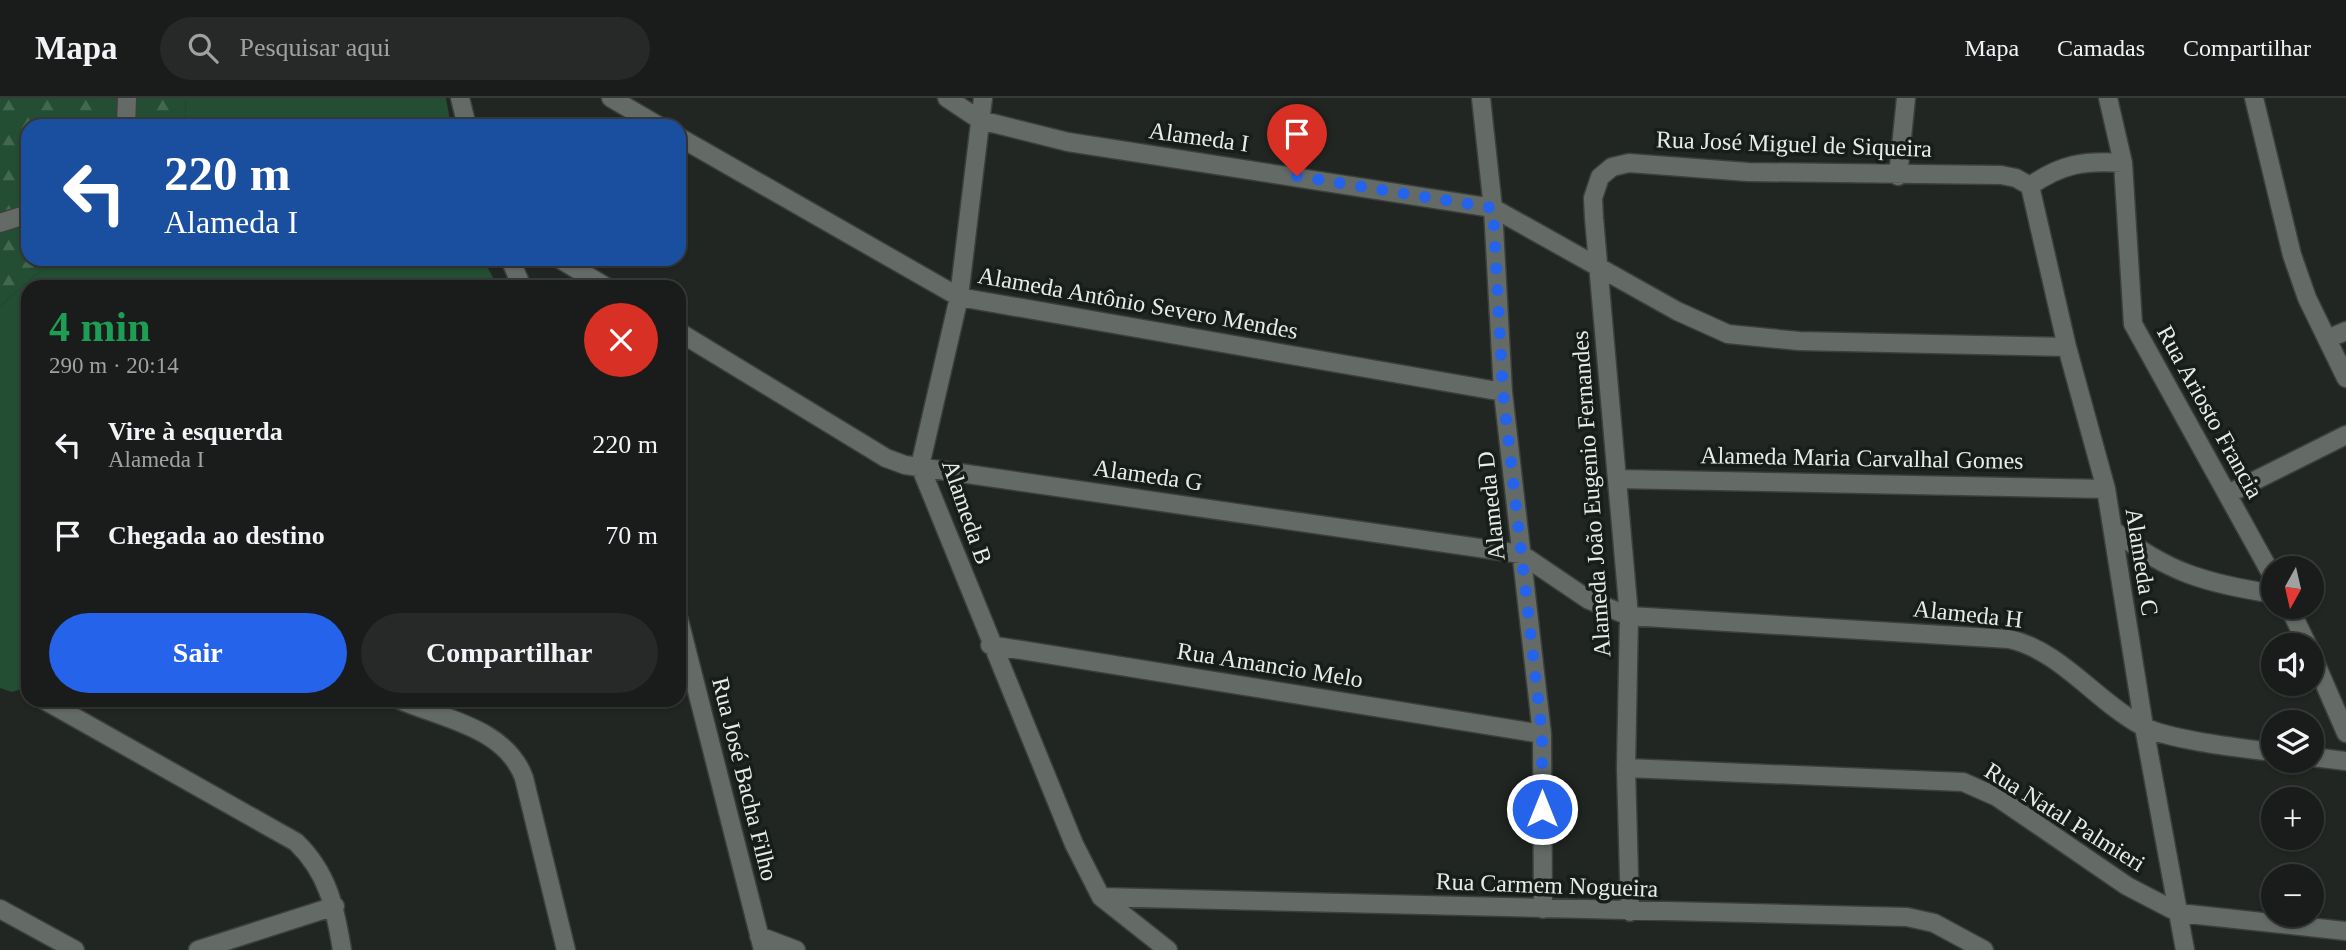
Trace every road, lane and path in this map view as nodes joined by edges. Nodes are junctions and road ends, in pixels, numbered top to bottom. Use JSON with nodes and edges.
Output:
{"nodes":[{"id":1,"x":127,"y":98,"type":"edge"},
{"id":2,"x":460,"y":98,"type":"edge"},
{"id":3,"x":611,"y":98,"type":"edge"},
{"id":4,"x":947,"y":98,"type":"edge"},
{"id":5,"x":983,"y":98,"type":"edge"},
{"id":6,"x":1481,"y":98,"type":"edge"},
{"id":7,"x":1906,"y":98,"type":"edge"},
{"id":8,"x":2108,"y":98,"type":"edge"},
{"id":9,"x":2254,"y":98,"type":"edge"},
{"id":10,"x":126,"y":119,"type":"edge"},
{"id":11,"x":465,"y":119,"type":"edge"},
{"id":12,"x":647,"y":119,"type":"edge"},
{"id":13,"x":980,"y":120,"type":"junction"},
{"id":14,"x":686,"y":141,"type":"edge"},
{"id":15,"x":2123,"y":163,"type":"junction"},
{"id":16,"x":1898,"y":176,"type":"junction"},
{"id":17,"x":2030,"y":186,"type":"junction"},
{"id":18,"x":1493,"y":208,"type":"junction"},
{"id":19,"x":21,"y":216,"type":"edge"},
{"id":20,"x":1594,"y":218,"type":"joint"},
{"id":21,"x":0,"y":223,"type":"edge"},
{"id":22,"x":1599,"y":265,"type":"junction"},
{"id":23,"x":572,"y":266,"type":"edge"},
{"id":24,"x":594,"y":280,"type":"edge"},
{"id":25,"x":959,"y":297,"type":"junction"},
{"id":26,"x":2346,"y":331,"type":"edge"},
{"id":27,"x":686,"y":335,"type":"edge"},
{"id":28,"x":2327,"y":339,"type":"junction"},
{"id":29,"x":2067,"y":347,"type":"junction"},
{"id":30,"x":2346,"y":378,"type":"edge"},
{"id":31,"x":1503,"y":393,"type":"junction"},
{"id":32,"x":2346,"y":436,"type":"edge"},
{"id":33,"x":920,"y":466,"type":"junction"},
{"id":34,"x":1617,"y":479,"type":"junction"},
{"id":35,"x":2106,"y":489,"type":"junction"},
{"id":36,"x":2228,"y":494,"type":"junction"},
{"id":37,"x":2113,"y":530,"type":"junction"},
{"id":38,"x":1521,"y":554,"type":"junction"},
{"id":39,"x":2262,"y":556,"type":"edge"},
{"id":40,"x":2261,"y":592,"type":"edge"},
{"id":41,"x":1629,"y":616,"type":"junction"},
{"id":42,"x":990,"y":645,"type":"junction"},
{"id":43,"x":686,"y":648,"type":"edge"},
{"id":44,"x":2324,"y":682,"type":"edge"},
{"id":45,"x":56,"y":707,"type":"edge"},
{"id":46,"x":418,"y":707,"type":"edge"},
{"id":47,"x":2144,"y":727,"type":"junction"},
{"id":48,"x":2346,"y":733,"type":"edge"},
{"id":49,"x":1542,"y":734,"type":"junction"},
{"id":50,"x":2261,"y":750,"type":"edge"},
{"id":51,"x":2324,"y":758,"type":"edge"},
{"id":52,"x":2346,"y":761,"type":"edge"},
{"id":53,"x":1626,"y":768,"type":"junction"},
{"id":54,"x":1101,"y":897,"type":"junction"},
{"id":55,"x":335,"y":906,"type":"junction"},
{"id":56,"x":0,"y":909,"type":"edge"},
{"id":57,"x":1543,"y":909,"type":"junction"},
{"id":58,"x":1630,"y":912,"type":"junction"},
{"id":59,"x":2179,"y":913,"type":"junction"},
{"id":60,"x":2346,"y":931,"type":"edge"},
{"id":61,"x":761,"y":943,"type":"edge"},
{"id":62,"x":75,"y":950,"type":"edge"},
{"id":63,"x":198,"y":950,"type":"edge"},
{"id":64,"x":342,"y":950,"type":"edge"},
{"id":65,"x":566,"y":950,"type":"edge"},
{"id":66,"x":796,"y":950,"type":"edge"},
{"id":67,"x":1168,"y":950,"type":"edge"},
{"id":68,"x":1984,"y":950,"type":"edge"},
{"id":69,"x":2185,"y":950,"type":"edge"}],
"edges":[{"from":1,"to":10,"type":"street"},
{"from":2,"to":11,"type":"street"},
{"from":3,"to":12,"type":"street"},
{"from":4,"to":13,"type":"street","name":"Alameda I"},
{"from":5,"to":13,"type":"street","name":"Alameda B"},
{"from":6,"to":18,"type":"street","name":"Alameda D"},
{"from":7,"to":16,"type":"street"},
{"from":8,"to":15,"type":"street","name":"Rua Ariosto Francia"},
{"from":9,"to":28,"type":"street"},
{"from":13,"to":18,"type":"street","name":"Alameda I"},
{"from":13,"to":25,"type":"street","name":"Alameda B"},
{"from":14,"to":25,"type":"street","name":"Alameda Antônio Severo Mendes"},
{"from":15,"to":17,"type":"street"},
{"from":15,"to":36,"type":"street","name":"Rua Ariosto Francia"},
{"from":16,"to":17,"type":"street","name":"Rua José Miguel de Siqueira"},
{"from":16,"to":20,"type":"street","name":"Rua José Miguel de Siqueira"},
{"from":17,"to":29,"type":"street","name":"Alameda C"},
{"from":18,"to":22,"type":"street","name":"Alameda I"},
{"from":18,"to":31,"type":"street","name":"Alameda D"},
{"from":19,"to":21,"type":"street"},
{"from":20,"to":22,"type":"street","name":"Alameda João Eugenio Fernandes"},
{"from":22,"to":29,"type":"street","name":"Alameda I"},
{"from":22,"to":34,"type":"street","name":"Alameda João Eugenio Fernandes"},
{"from":23,"to":24,"type":"street"},
{"from":25,"to":31,"type":"street","name":"Alameda Antônio Severo Mendes"},
{"from":25,"to":33,"type":"street","name":"Alameda B"},
{"from":26,"to":28,"type":"street"},
{"from":27,"to":33,"type":"street","name":"Alameda G"},
{"from":28,"to":30,"type":"street"},
{"from":29,"to":35,"type":"street","name":"Alameda C"},
{"from":31,"to":38,"type":"street","name":"Alameda D"},
{"from":32,"to":36,"type":"street"},
{"from":33,"to":38,"type":"street","name":"Alameda G"},
{"from":33,"to":42,"type":"street","name":"Alameda B"},
{"from":34,"to":35,"type":"street","name":"Alameda Maria Carvalhal Gomes"},
{"from":34,"to":41,"type":"street","name":"Alameda João Eugenio Fernandes"},
{"from":35,"to":37,"type":"street","name":"Alameda C"},
{"from":36,"to":39,"type":"street","name":"Rua Ariosto Francia"},
{"from":37,"to":40,"type":"street"},
{"from":37,"to":47,"type":"street","name":"Alameda C"},
{"from":38,"to":41,"type":"street","name":"Alameda G"},
{"from":38,"to":49,"type":"street","name":"Alameda D"},
{"from":41,"to":47,"type":"street","name":"Alameda H"},
{"from":41,"to":53,"type":"street","name":"Alameda João Eugenio Fernandes"},
{"from":42,"to":49,"type":"street","name":"Rua Amancio Melo"},
{"from":42,"to":54,"type":"street","name":"Alameda B"},
{"from":43,"to":61,"type":"street","name":"Rua José Bacha Filho"},
{"from":44,"to":48,"type":"street"},
{"from":45,"to":55,"type":"street"},
{"from":46,"to":65,"type":"street"},
{"from":47,"to":50,"type":"street","name":"Alameda H"},
{"from":47,"to":59,"type":"street","name":"Alameda C"},
{"from":49,"to":57,"type":"street","name":"Alameda D"},
{"from":51,"to":52,"type":"street"},
{"from":53,"to":58,"type":"street","name":"Alameda João Eugenio Fernandes"},
{"from":53,"to":59,"type":"street","name":"Rua Natal Palmieri"},
{"from":54,"to":57,"type":"street","name":"Rua Carmem Nogueira"},
{"from":54,"to":67,"type":"street"},
{"from":55,"to":63,"type":"street"},
{"from":55,"to":64,"type":"street"},
{"from":56,"to":62,"type":"street"},
{"from":57,"to":58,"type":"street","name":"Rua Carmem Nogueira"},
{"from":58,"to":68,"type":"street","name":"Rua Carmem Nogueira"},
{"from":59,"to":60,"type":"street","name":"Rua Natal Palmieri"},
{"from":59,"to":69,"type":"street","name":"Alameda C"},
{"from":61,"to":66,"type":"street"}]}
